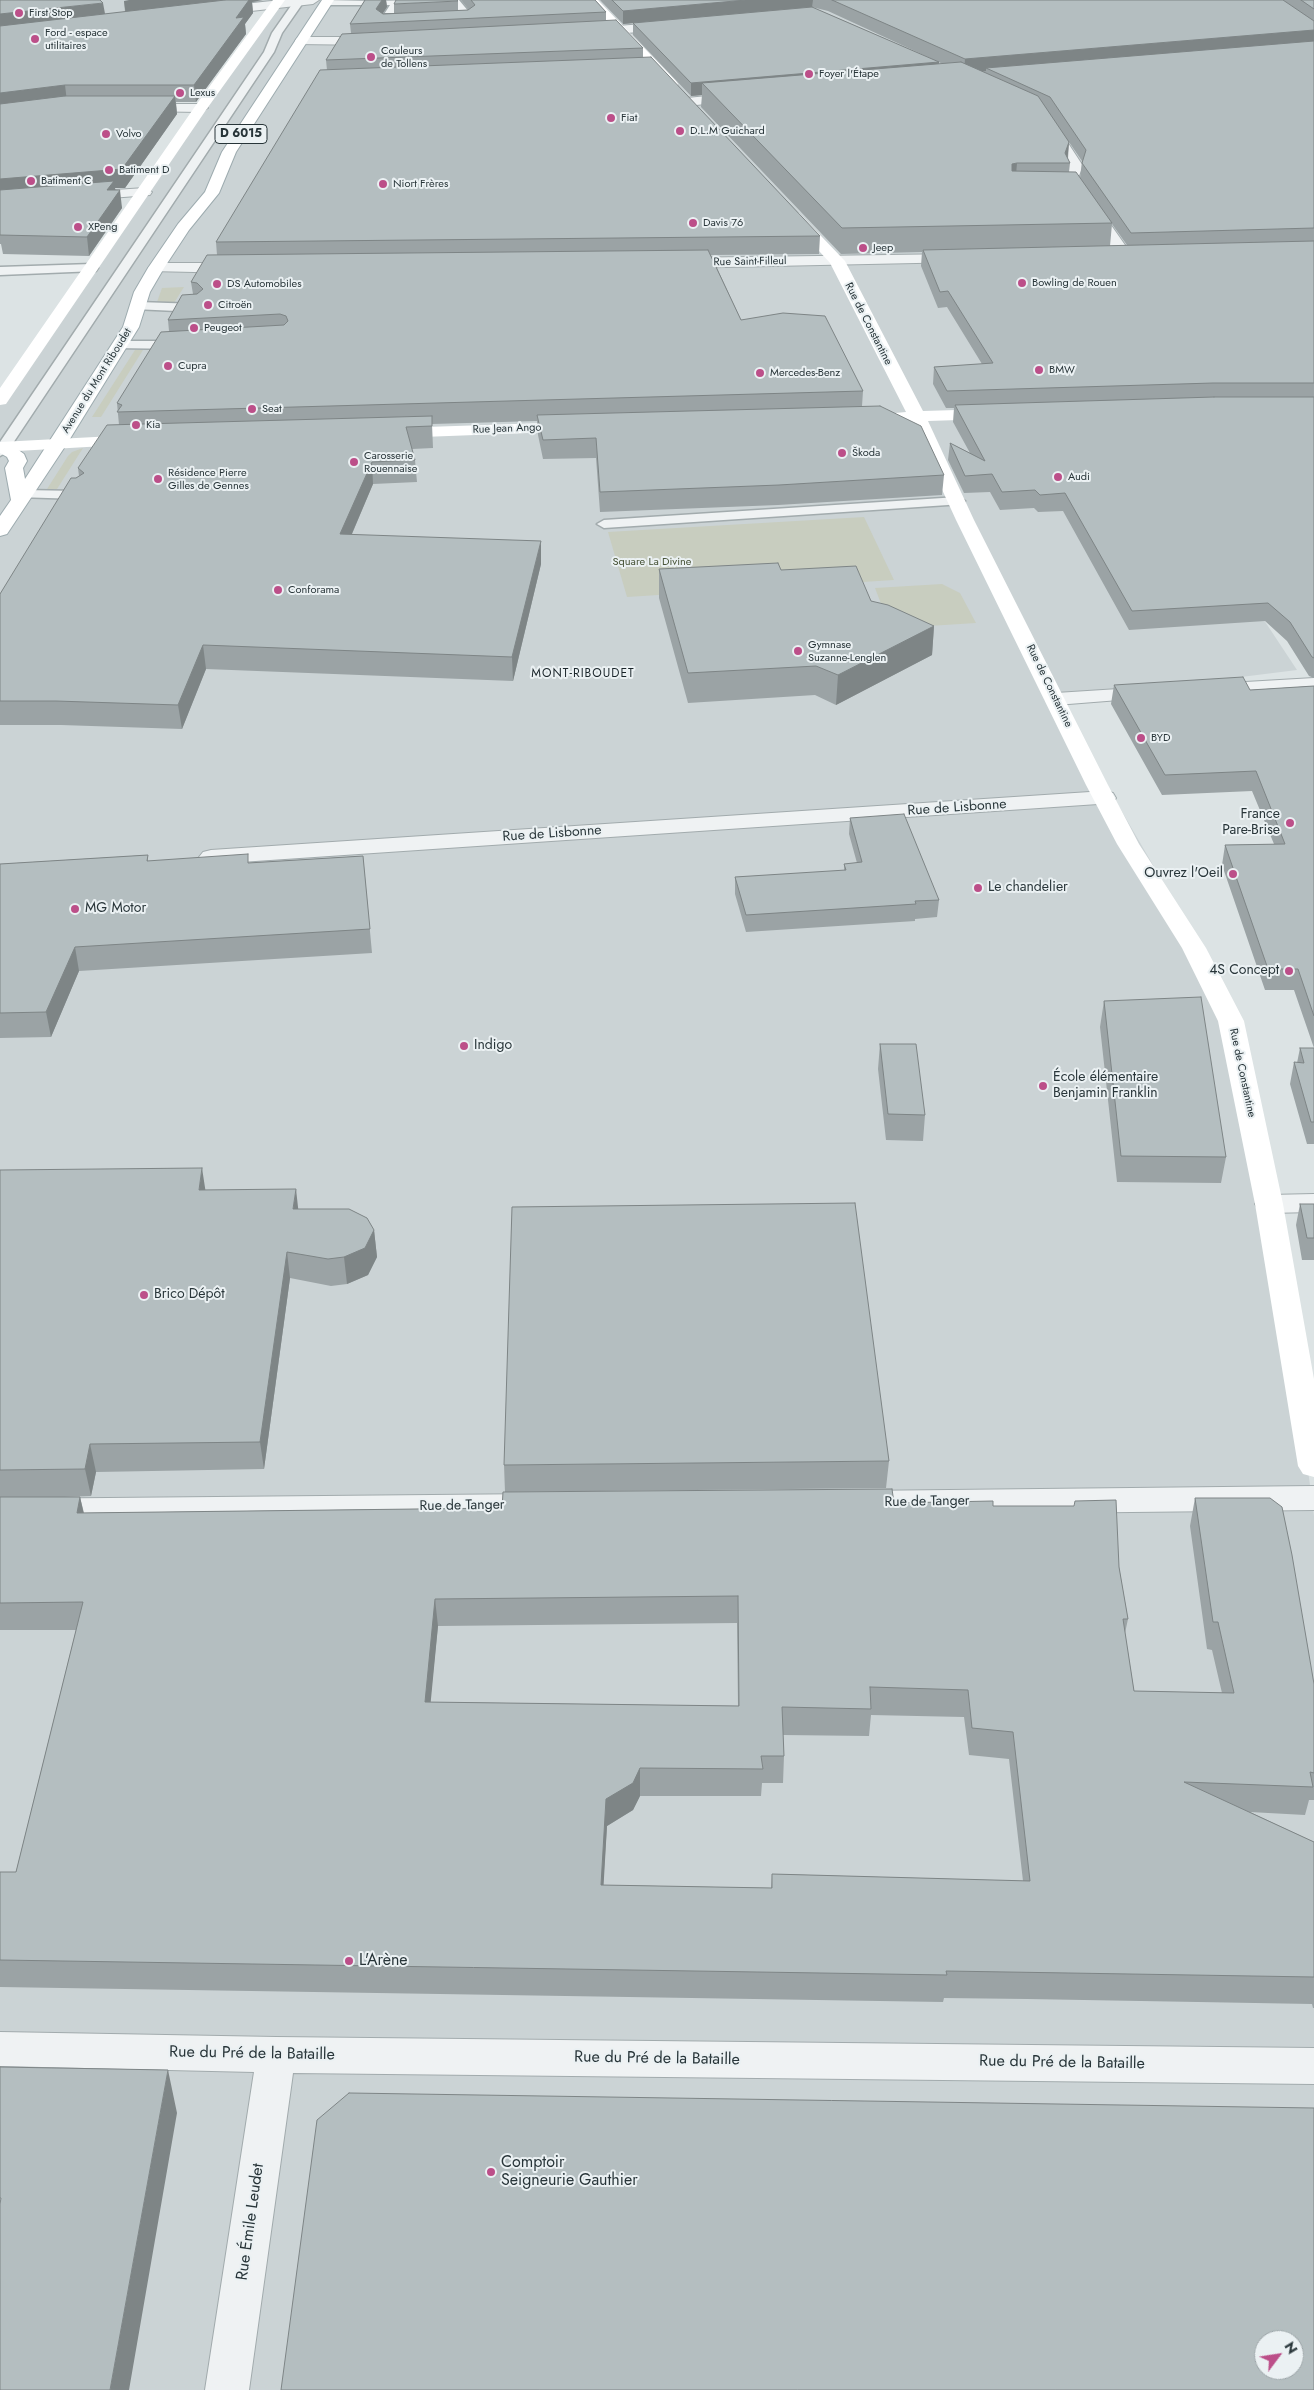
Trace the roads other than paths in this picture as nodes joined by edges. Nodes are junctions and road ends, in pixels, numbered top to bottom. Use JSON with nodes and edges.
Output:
{"nodes":[{"id":1,"x":420,"y":0,"type":"edge"},
{"id":2,"x":454,"y":0,"type":"edge"},
{"id":3,"x":591,"y":0,"type":"edge"},
{"id":4,"x":299,"y":1,"type":"edge"},
{"id":5,"x":323,"y":1,"type":"edge"},
{"id":6,"x":277,"y":2,"type":"edge"},
{"id":7,"x":396,"y":3,"type":"junction"},
{"id":8,"x":203,"y":13,"type":"edge"},
{"id":9,"x":441,"y":19,"type":"edge"},
{"id":10,"x":412,"y":21,"type":"edge"},
{"id":11,"x":684,"y":24,"type":"edge"},
{"id":12,"x":619,"y":30,"type":"junction"},
{"id":13,"x":579,"y":32,"type":"edge"},
{"id":14,"x":301,"y":41,"type":"junction"},
{"id":15,"x":386,"y":41,"type":"edge"},
{"id":16,"x":641,"y":69,"type":"edge"},
{"id":17,"x":656,"y":69,"type":"junction"},
{"id":18,"x":754,"y":96,"type":"edge"},
{"id":19,"x":687,"y":102,"type":"junction"},
{"id":20,"x":127,"y":108,"type":"edge"},
{"id":21,"x":201,"y":108,"type":"junction"},
{"id":22,"x":1034,"y":111,"type":"edge"},
{"id":23,"x":700,"y":116,"type":"edge"},
{"id":24,"x":145,"y":192,"type":"junction"},
{"id":25,"x":1063,"y":192,"type":"edge"},
{"id":26,"x":1080,"y":192,"type":"junction"},
{"id":27,"x":66,"y":198,"type":"edge"},
{"id":28,"x":782,"y":203,"type":"edge"},
{"id":29,"x":1106,"y":255,"type":"edge"},
{"id":30,"x":977,"y":258,"type":"edge"},
{"id":31,"x":837,"y":261,"type":"junction"},
{"id":32,"x":664,"y":263,"type":"edge"},
{"id":33,"x":92,"y":268,"type":"junction"},
{"id":34,"x":156,"y":268,"type":"junction"},
{"id":35,"x":250,"y":268,"type":"edge"},
{"id":36,"x":0,"y":271,"type":"edge"},
{"id":37,"x":138,"y":306,"type":"junction"},
{"id":38,"x":198,"y":308,"type":"edge"},
{"id":39,"x":190,"y":344,"type":"edge"},
{"id":40,"x":120,"y":345,"type":"junction"},
{"id":41,"x":0,"y":400,"type":"edge"},
{"id":42,"x":1002,"y":413,"type":"edge"},
{"id":43,"x":915,"y":416,"type":"junction"},
{"id":44,"x":885,"y":417,"type":"edge"},
{"id":45,"x":590,"y":427,"type":"edge"},
{"id":46,"x":376,"y":434,"type":"edge"},
{"id":47,"x":151,"y":439,"type":"edge"},
{"id":48,"x":59,"y":442,"type":"junction"},
{"id":49,"x":1,"y":449,"type":"edge"},
{"id":50,"x":79,"y":494,"type":"edge"},
{"id":51,"x":21,"y":496,"type":"junction"},
{"id":52,"x":958,"y":502,"type":"junction"},
{"id":53,"x":604,"y":524,"type":"dead end"},
{"id":54,"x":0,"y":530,"type":"edge"},
{"id":55,"x":1314,"y":684,"type":"edge"},
{"id":56,"x":1056,"y":699,"type":"junction"},
{"id":57,"x":1105,"y":798,"type":"junction"},
{"id":58,"x":189,"y":858,"type":"edge"},
{"id":59,"x":1314,"y":1203,"type":"edge"},
{"id":60,"x":1269,"y":1204,"type":"junction"},
{"id":61,"x":1314,"y":1466,"type":"edge"},
{"id":62,"x":1314,"y":1498,"type":"edge"},
{"id":63,"x":834,"y":1503,"type":"edge"},
{"id":64,"x":566,"y":1506,"type":"edge"},
{"id":65,"x":0,"y":1511,"type":"edge"},
{"id":66,"x":0,"y":2049,"type":"edge"},
{"id":67,"x":276,"y":2055,"type":"junction"},
{"id":68,"x":1314,"y":2066,"type":"edge"},
{"id":69,"x":227,"y":2390,"type":"edge"}],
"edges":[{"from":1,"to":7,"type":"lane"},
{"from":2,"to":9,"type":"lane"},
{"from":3,"to":12,"type":"street"},
{"from":4,"to":5,"type":"street"},
{"from":4,"to":6,"type":"street"},
{"from":4,"to":49,"type":"lane"},
{"from":5,"to":7,"type":"lane"},
{"from":5,"to":14,"type":"street","name":"Avenue du Mont Riboudet","number":"D 6015"},
{"from":6,"to":8,"type":"street"},
{"from":6,"to":21,"type":"street","number":"D 6015"},
{"from":7,"to":10,"type":"lane"},
{"from":11,"to":12,"type":"street"},
{"from":12,"to":13,"type":"street"},
{"from":12,"to":17,"type":"street"},
{"from":14,"to":15,"type":"street"},
{"from":14,"to":34,"type":"street","name":"Avenue du Mont Riboudet","number":"D 6015"},
{"from":16,"to":17,"type":"lane"},
{"from":17,"to":19,"type":"street"},
{"from":18,"to":19,"type":"street"},
{"from":19,"to":23,"type":"street"},
{"from":20,"to":21,"type":"street"},
{"from":21,"to":24,"type":"street","number":"D 6015"},
{"from":22,"to":26,"type":"street"},
{"from":24,"to":27,"type":"street"},
{"from":24,"to":33,"type":"street","number":"D 6015"},
{"from":25,"to":26,"type":"lane"},
{"from":26,"to":29,"type":"street"},
{"from":28,"to":31,"type":"street","name":"Rue de Constantine"},
{"from":30,"to":31,"type":"street","name":"Rue Saint-Filleul"},
{"from":31,"to":32,"type":"street","name":"Rue Saint-Filleul"},
{"from":31,"to":43,"type":"street","name":"Rue de Constantine"},
{"from":33,"to":36,"type":"lane"},
{"from":33,"to":41,"type":"street","number":"D 6015"},
{"from":34,"to":35,"type":"street"},
{"from":34,"to":37,"type":"street","name":"Avenue du Mont Riboudet","number":"D 6015"},
{"from":37,"to":38,"type":"lane"},
{"from":37,"to":40,"type":"street","name":"Avenue du Mont Riboudet","number":"D 6015"},
{"from":39,"to":40,"type":"lane"},
{"from":40,"to":48,"type":"street","name":"Avenue du Mont Riboudet","number":"D 6015"},
{"from":42,"to":43,"type":"street"},
{"from":43,"to":44,"type":"street"},
{"from":43,"to":52,"type":"street","name":"Rue de Constantine"},
{"from":45,"to":46,"type":"street","name":"Rue Jean Ango"},
{"from":47,"to":48,"type":"street"},
{"from":48,"to":49,"type":"street"},
{"from":48,"to":51,"type":"street","name":"Avenue du Mont Riboudet","number":"D 6015"},
{"from":49,"to":51,"type":"street"},
{"from":50,"to":51,"type":"lane"},
{"from":51,"to":54,"type":"street","name":"Avenue du Mont Riboudet","number":"D 6015"},
{"from":52,"to":53,"type":"lane"},
{"from":52,"to":56,"type":"street","name":"Rue de Constantine"},
{"from":55,"to":56,"type":"street"},
{"from":56,"to":57,"type":"street","name":"Rue de Constantine"},
{"from":57,"to":58,"type":"street","name":"Rue de Lisbonne"},
{"from":57,"to":60,"type":"street","name":"Rue de Constantine"},
{"from":59,"to":60,"type":"street"},
{"from":60,"to":61,"type":"street","name":"Rue de Constantine"},
{"from":62,"to":63,"type":"street","name":"Rue de Tanger"},
{"from":64,"to":65,"type":"street","name":"Rue de Tanger"},
{"from":66,"to":67,"type":"street","name":"Rue du Pré de la Bataille"},
{"from":67,"to":68,"type":"street","name":"Rue du Pré de la Bataille"},
{"from":67,"to":69,"type":"street","name":"Rue Émile Leudet"}]}
